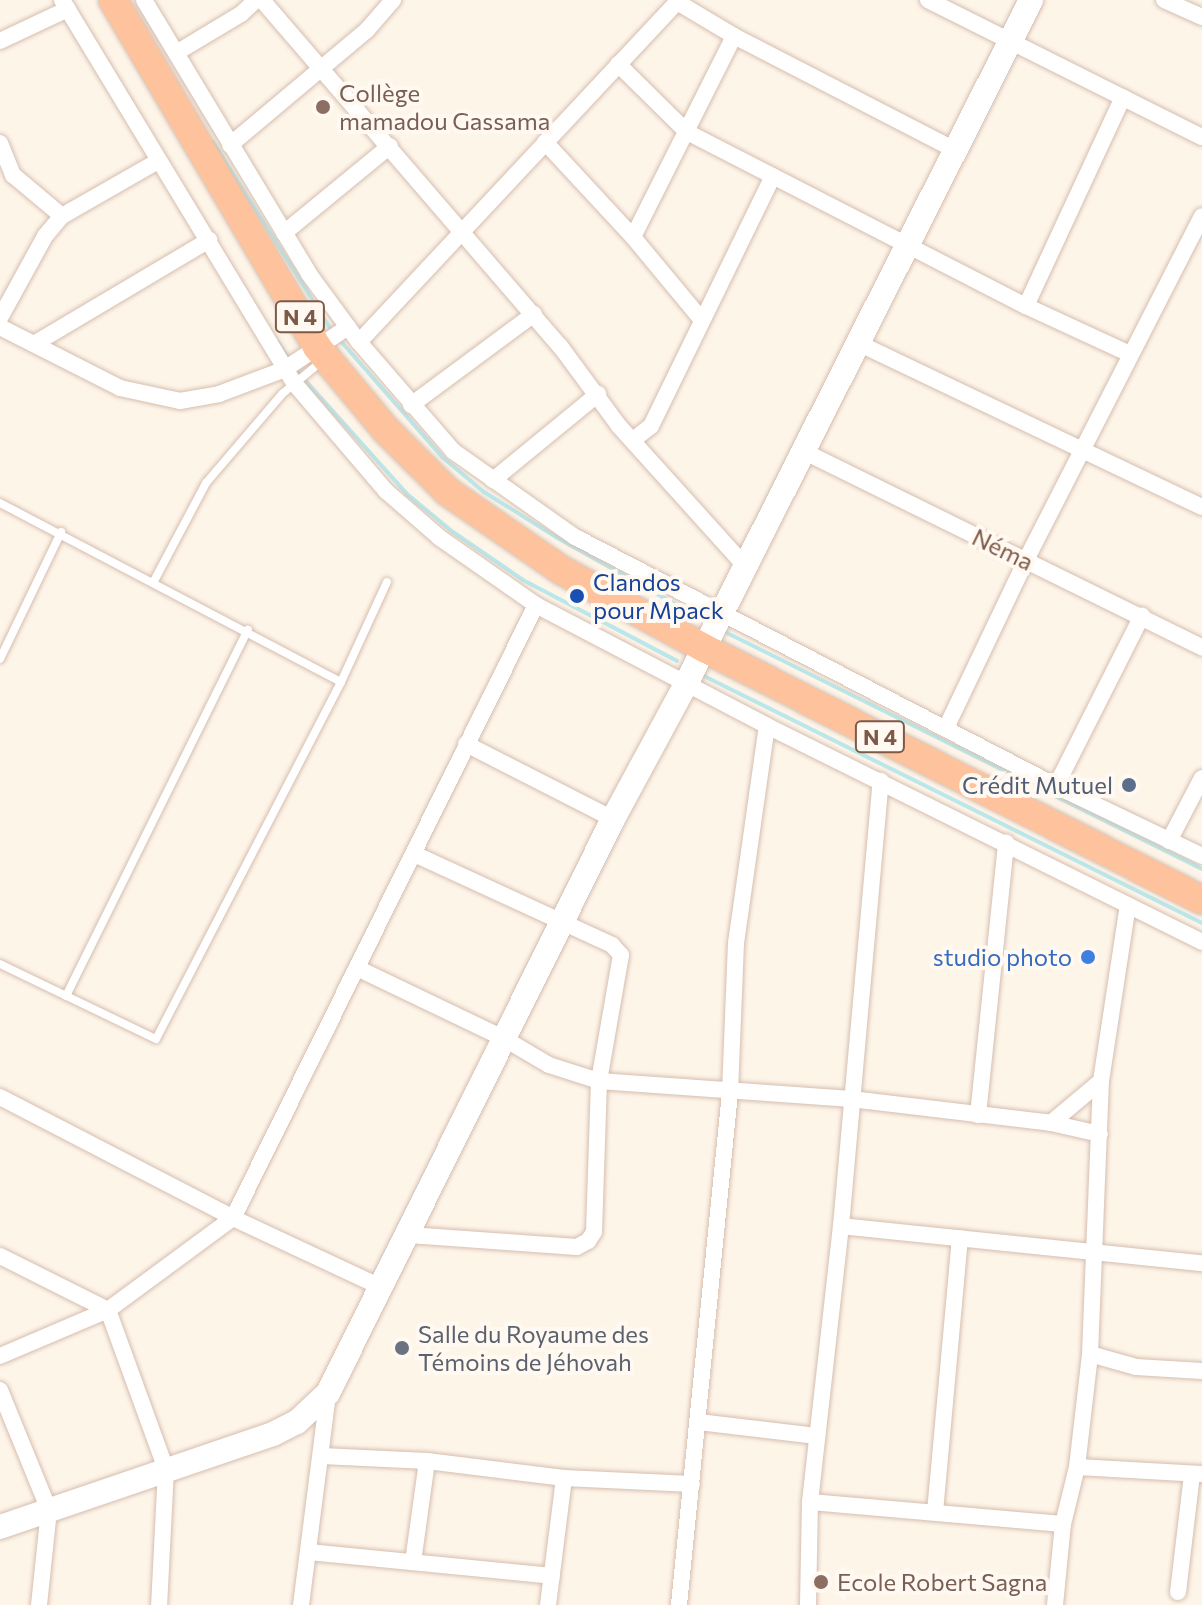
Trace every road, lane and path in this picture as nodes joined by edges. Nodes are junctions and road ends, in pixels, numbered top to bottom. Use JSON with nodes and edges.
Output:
{"nodes":[{"id":1,"x":113,"y":0,"type":"edge"},
{"id":2,"x":144,"y":0,"type":"edge"},
{"id":3,"x":256,"y":0,"type":"edge"},
{"id":4,"x":262,"y":0,"type":"edge"},
{"id":5,"x":393,"y":0,"type":"edge"},
{"id":6,"x":928,"y":0,"type":"edge"},
{"id":7,"x":1031,"y":0,"type":"edge"},
{"id":8,"x":1164,"y":0,"type":"edge"},
{"id":9,"x":678,"y":1,"type":"edge"},
{"id":10,"x":65,"y":5,"type":"edge"},
{"id":11,"x":1202,"y":17,"type":"edge"},
{"id":12,"x":734,"y":36,"type":"junction"},
{"id":13,"x":1011,"y":40,"type":"junction"},
{"id":14,"x":0,"y":41,"type":"edge"},
{"id":15,"x":176,"y":53,"type":"junction"},
{"id":16,"x":618,"y":64,"type":"junction"},
{"id":17,"x":323,"y":68,"type":"junction"},
{"id":18,"x":1123,"y":97,"type":"junction"},
{"id":19,"x":687,"y":132,"type":"junction"},
{"id":20,"x":1202,"y":137,"type":"edge"},
{"id":21,"x":545,"y":142,"type":"junction"},
{"id":22,"x":0,"y":143,"type":"edge"},
{"id":23,"x":230,"y":145,"type":"junction"},
{"id":24,"x":390,"y":146,"type":"junction"},
{"id":25,"x":955,"y":150,"type":"junction"},
{"id":26,"x":158,"y":161,"type":"junction"},
{"id":27,"x":773,"y":176,"type":"junction"},
{"id":28,"x":62,"y":216,"type":"junction"},
{"id":29,"x":1202,"y":216,"type":"edge"},
{"id":30,"x":461,"y":230,"type":"junction"},
{"id":31,"x":284,"y":233,"type":"junction"},
{"id":32,"x":633,"y":237,"type":"junction"},
{"id":33,"x":209,"y":240,"type":"junction"},
{"id":34,"x":908,"y":244,"type":"junction"},
{"id":35,"x":1026,"y":306,"type":"junction"},
{"id":36,"x":534,"y":314,"type":"junction"},
{"id":37,"x":0,"y":318,"type":"edge"},
{"id":38,"x":701,"y":319,"type":"junction"},
{"id":39,"x":0,"y":327,"type":"edge"},
{"id":40,"x":348,"y":327,"type":"junction"},
{"id":41,"x":359,"y":342,"type":"junction"},
{"id":42,"x":858,"y":343,"type":"junction"},
{"id":43,"x":34,"y":344,"type":"junction"},
{"id":44,"x":321,"y":352,"type":"junction"},
{"id":45,"x":1130,"y":354,"type":"junction"},
{"id":46,"x":290,"y":376,"type":"junction"},
{"id":47,"x":598,"y":394,"type":"junction"},
{"id":48,"x":411,"y":405,"type":"junction"},
{"id":49,"x":633,"y":440,"type":"junction"},
{"id":50,"x":803,"y":451,"type":"junction"},
{"id":51,"x":1083,"y":452,"type":"junction"},
{"id":52,"x":493,"y":480,"type":"junction"},
{"id":53,"x":0,"y":503,"type":"edge"},
{"id":54,"x":1201,"y":503,"type":"edge"},
{"id":55,"x":61,"y":532,"type":"junction"},
{"id":56,"x":1026,"y":560,"type":"junction"},
{"id":57,"x":745,"y":566,"type":"junction"},
{"id":58,"x":154,"y":581,"type":"junction"},
{"id":59,"x":387,"y":582,"type":"dead end"},
{"id":60,"x":536,"y":605,"type":"junction"},
{"id":61,"x":721,"y":612,"type":"junction"},
{"id":62,"x":1142,"y":616,"type":"junction"},
{"id":63,"x":248,"y":630,"type":"junction"},
{"id":64,"x":1202,"y":647,"type":"edge"},
{"id":65,"x":704,"y":648,"type":"junction"},
{"id":66,"x":0,"y":659,"type":"edge"},
{"id":67,"x":341,"y":682,"type":"junction"},
{"id":68,"x":686,"y":684,"type":"junction"},
{"id":69,"x":767,"y":726,"type":"junction"},
{"id":70,"x":946,"y":728,"type":"junction"},
{"id":71,"x":466,"y":744,"type":"junction"},
{"id":72,"x":1202,"y":778,"type":"edge"},
{"id":73,"x":881,"y":781,"type":"junction"},
{"id":74,"x":1056,"y":786,"type":"junction"},
{"id":75,"x":613,"y":819,"type":"junction"},
{"id":76,"x":1169,"y":841,"type":"junction"},
{"id":77,"x":1006,"y":842,"type":"junction"},
{"id":78,"x":414,"y":854,"type":"junction"},
{"id":79,"x":1202,"y":856,"type":"edge"},
{"id":80,"x":1202,"y":900,"type":"edge"},
{"id":81,"x":1128,"y":905,"type":"junction"},
{"id":82,"x":564,"y":921,"type":"junction"},
{"id":83,"x":1202,"y":942,"type":"edge"},
{"id":84,"x":0,"y":964,"type":"edge"},
{"id":85,"x":357,"y":968,"type":"junction"},
{"id":86,"x":66,"y":996,"type":"junction"},
{"id":87,"x":503,"y":1038,"type":"junction"},
{"id":88,"x":599,"y":1081,"type":"junction"},
{"id":89,"x":1101,"y":1081,"type":"junction"},
{"id":90,"x":730,"y":1092,"type":"junction"},
{"id":91,"x":0,"y":1097,"type":"edge"},
{"id":92,"x":851,"y":1099,"type":"junction"},
{"id":93,"x":978,"y":1115,"type":"junction"},
{"id":94,"x":1051,"y":1123,"type":"junction"},
{"id":95,"x":1100,"y":1134,"type":"junction"},
{"id":96,"x":233,"y":1218,"type":"junction"},
{"id":97,"x":841,"y":1226,"type":"junction"},
{"id":98,"x":409,"y":1235,"type":"junction"},
{"id":99,"x":960,"y":1238,"type":"junction"},
{"id":100,"x":1093,"y":1255,"type":"junction"},
{"id":101,"x":0,"y":1256,"type":"edge"},
{"id":102,"x":1202,"y":1263,"type":"edge"},
{"id":103,"x":383,"y":1288,"type":"junction"},
{"id":104,"x":108,"y":1310,"type":"junction"},
{"id":105,"x":1090,"y":1354,"type":"junction"},
{"id":106,"x":0,"y":1356,"type":"edge"},
{"id":107,"x":1202,"y":1371,"type":"edge"},
{"id":108,"x":0,"y":1390,"type":"edge"},
{"id":109,"x":328,"y":1393,"type":"junction"},
{"id":110,"x":698,"y":1422,"type":"junction"},
{"id":111,"x":817,"y":1436,"type":"junction"},
{"id":112,"x":322,"y":1456,"type":"junction"},
{"id":113,"x":427,"y":1461,"type":"junction"},
{"id":114,"x":1077,"y":1467,"type":"junction"},
{"id":115,"x":166,"y":1469,"type":"junction"},
{"id":116,"x":1197,"y":1474,"type":"edge"},
{"id":117,"x":564,"y":1478,"type":"junction"},
{"id":118,"x":692,"y":1484,"type":"junction"},
{"id":119,"x":810,"y":1502,"type":"junction"},
{"id":120,"x":49,"y":1510,"type":"junction"},
{"id":121,"x":935,"y":1512,"type":"junction"},
{"id":122,"x":1063,"y":1524,"type":"junction"},
{"id":123,"x":0,"y":1527,"type":"edge"},
{"id":124,"x":309,"y":1552,"type":"junction"},
{"id":125,"x":413,"y":1562,"type":"junction"},
{"id":126,"x":552,"y":1576,"type":"junction"},
{"id":127,"x":1178,"y":1592,"type":"dead end"},
{"id":128,"x":813,"y":1604,"type":"edge"},
{"id":129,"x":39,"y":1605,"type":"edge"},
{"id":130,"x":159,"y":1605,"type":"edge"},
{"id":131,"x":301,"y":1605,"type":"edge"},
{"id":132,"x":548,"y":1605,"type":"edge"},
{"id":133,"x":679,"y":1605,"type":"edge"},
{"id":134,"x":1055,"y":1605,"type":"edge"}],
"edges":[{"from":1,"to":44,"type":"highway","number":"N 4"},
{"from":2,"to":15,"type":"street"},
{"from":3,"to":15,"type":"street"},
{"from":4,"to":17,"type":"street"},
{"from":5,"to":17,"type":"street"},
{"from":6,"to":13,"type":"street"},
{"from":7,"to":13,"type":"main road"},
{"from":8,"to":11,"type":"street"},
{"from":9,"to":12,"type":"street"},
{"from":9,"to":16,"type":"street"},
{"from":10,"to":14,"type":"street"},
{"from":10,"to":26,"type":"street"},
{"from":12,"to":19,"type":"street"},
{"from":12,"to":25,"type":"street"},
{"from":13,"to":18,"type":"street"},
{"from":13,"to":25,"type":"main road"},
{"from":15,"to":23,"type":"street"},
{"from":16,"to":19,"type":"street"},
{"from":16,"to":21,"type":"street"},
{"from":17,"to":23,"type":"street"},
{"from":17,"to":24,"type":"street"},
{"from":18,"to":20,"type":"street"},
{"from":18,"to":35,"type":"street"},
{"from":19,"to":27,"type":"street"},
{"from":19,"to":32,"type":"street"},
{"from":21,"to":30,"type":"street"},
{"from":21,"to":32,"type":"street"},
{"from":22,"to":28,"type":"street"},
{"from":23,"to":31,"type":"street"},
{"from":24,"to":30,"type":"street"},
{"from":24,"to":31,"type":"street"},
{"from":25,"to":34,"type":"main road"},
{"from":26,"to":28,"type":"street"},
{"from":26,"to":33,"type":"street"},
{"from":27,"to":34,"type":"street"},
{"from":27,"to":38,"type":"street"},
{"from":28,"to":37,"type":"street"},
{"from":29,"to":45,"type":"street"},
{"from":30,"to":36,"type":"street"},
{"from":30,"to":41,"type":"street"},
{"from":31,"to":40,"type":"street"},
{"from":32,"to":38,"type":"street"},
{"from":33,"to":43,"type":"street"},
{"from":33,"to":46,"type":"street"},
{"from":34,"to":35,"type":"street"},
{"from":34,"to":42,"type":"main road"},
{"from":35,"to":45,"type":"street"},
{"from":36,"to":47,"type":"street"},
{"from":36,"to":48,"type":"street"},
{"from":38,"to":49,"type":"street"},
{"from":39,"to":43,"type":"street"},
{"from":40,"to":41,"type":"street"},
{"from":40,"to":44,"type":"street"},
{"from":41,"to":48,"type":"street"},
{"from":42,"to":50,"type":"main road"},
{"from":42,"to":51,"type":"street"},
{"from":43,"to":46,"type":"street"},
{"from":44,"to":46,"type":"street"},
{"from":44,"to":65,"type":"highway","number":"N 4"},
{"from":45,"to":51,"type":"street"},
{"from":46,"to":58,"type":"lane"},
{"from":46,"to":60,"type":"street"},
{"from":47,"to":49,"type":"street"},
{"from":47,"to":52,"type":"street"},
{"from":48,"to":52,"type":"street"},
{"from":49,"to":57,"type":"street"},
{"from":50,"to":56,"type":"street","name":"Néma"},
{"from":50,"to":57,"type":"main road"},
{"from":51,"to":54,"type":"street"},
{"from":51,"to":56,"type":"street"},
{"from":52,"to":61,"type":"street"},
{"from":53,"to":55,"type":"lane"},
{"from":55,"to":58,"type":"lane"},
{"from":55,"to":66,"type":"lane"},
{"from":56,"to":62,"type":"street","name":"Néma"},
{"from":56,"to":70,"type":"street"},
{"from":57,"to":61,"type":"main road"},
{"from":58,"to":63,"type":"lane"},
{"from":59,"to":67,"type":"lane"},
{"from":60,"to":68,"type":"street"},
{"from":60,"to":71,"type":"street"},
{"from":61,"to":65,"type":"main road"},
{"from":61,"to":70,"type":"street"},
{"from":62,"to":64,"type":"street","name":"Néma"},
{"from":62,"to":74,"type":"street"},
{"from":63,"to":67,"type":"lane"},
{"from":63,"to":86,"type":"lane"},
{"from":65,"to":68,"type":"main road"},
{"from":65,"to":80,"type":"highway","number":"N 4"},
{"from":67,"to":86,"type":"lane"},
{"from":68,"to":69,"type":"street"},
{"from":68,"to":75,"type":"main road"},
{"from":69,"to":73,"type":"street"},
{"from":69,"to":90,"type":"street"},
{"from":70,"to":74,"type":"street"},
{"from":71,"to":75,"type":"street"},
{"from":71,"to":78,"type":"street"},
{"from":72,"to":76,"type":"street"},
{"from":73,"to":77,"type":"street"},
{"from":73,"to":92,"type":"street"},
{"from":74,"to":76,"type":"street"},
{"from":75,"to":82,"type":"main road"},
{"from":76,"to":79,"type":"street"},
{"from":77,"to":81,"type":"street"},
{"from":77,"to":93,"type":"street"},
{"from":78,"to":82,"type":"street"},
{"from":78,"to":85,"type":"street"},
{"from":81,"to":83,"type":"street"},
{"from":81,"to":89,"type":"street"},
{"from":82,"to":87,"type":"main road"},
{"from":82,"to":88,"type":"street"},
{"from":84,"to":86,"type":"lane"},
{"from":85,"to":87,"type":"street"},
{"from":85,"to":96,"type":"street"},
{"from":87,"to":88,"type":"street"},
{"from":87,"to":98,"type":"main road"},
{"from":88,"to":90,"type":"street"},
{"from":88,"to":98,"type":"street"},
{"from":89,"to":94,"type":"street"},
{"from":89,"to":95,"type":"street"},
{"from":90,"to":92,"type":"street"},
{"from":90,"to":110,"type":"street"},
{"from":91,"to":96,"type":"street"},
{"from":92,"to":93,"type":"street"},
{"from":92,"to":97,"type":"street"},
{"from":93,"to":94,"type":"street"},
{"from":94,"to":95,"type":"street"},
{"from":95,"to":100,"type":"street"},
{"from":96,"to":103,"type":"street"},
{"from":96,"to":104,"type":"street"},
{"from":97,"to":99,"type":"street"},
{"from":97,"to":111,"type":"street"},
{"from":98,"to":103,"type":"main road"},
{"from":99,"to":100,"type":"street"},
{"from":99,"to":121,"type":"street"},
{"from":100,"to":102,"type":"street"},
{"from":100,"to":105,"type":"street"},
{"from":101,"to":104,"type":"street"},
{"from":103,"to":109,"type":"main road"},
{"from":104,"to":106,"type":"street"},
{"from":104,"to":115,"type":"street"},
{"from":105,"to":107,"type":"street"},
{"from":105,"to":114,"type":"street"},
{"from":108,"to":120,"type":"street"},
{"from":109,"to":112,"type":"street"},
{"from":109,"to":115,"type":"main road"},
{"from":110,"to":111,"type":"street"},
{"from":110,"to":118,"type":"street"},
{"from":111,"to":119,"type":"street"},
{"from":112,"to":113,"type":"street"},
{"from":112,"to":124,"type":"street"},
{"from":113,"to":117,"type":"street"},
{"from":113,"to":125,"type":"street"},
{"from":114,"to":116,"type":"street"},
{"from":114,"to":122,"type":"street"},
{"from":115,"to":120,"type":"main road"},
{"from":115,"to":130,"type":"street"},
{"from":116,"to":127,"type":"street"},
{"from":117,"to":118,"type":"street"},
{"from":117,"to":126,"type":"street"},
{"from":118,"to":133,"type":"street"},
{"from":119,"to":121,"type":"street"},
{"from":119,"to":128,"type":"street"},
{"from":120,"to":123,"type":"main road"},
{"from":120,"to":129,"type":"street"},
{"from":121,"to":122,"type":"street"},
{"from":122,"to":134,"type":"street"},
{"from":124,"to":125,"type":"street"},
{"from":124,"to":131,"type":"street"},
{"from":125,"to":126,"type":"street"},
{"from":126,"to":132,"type":"street"}]}
